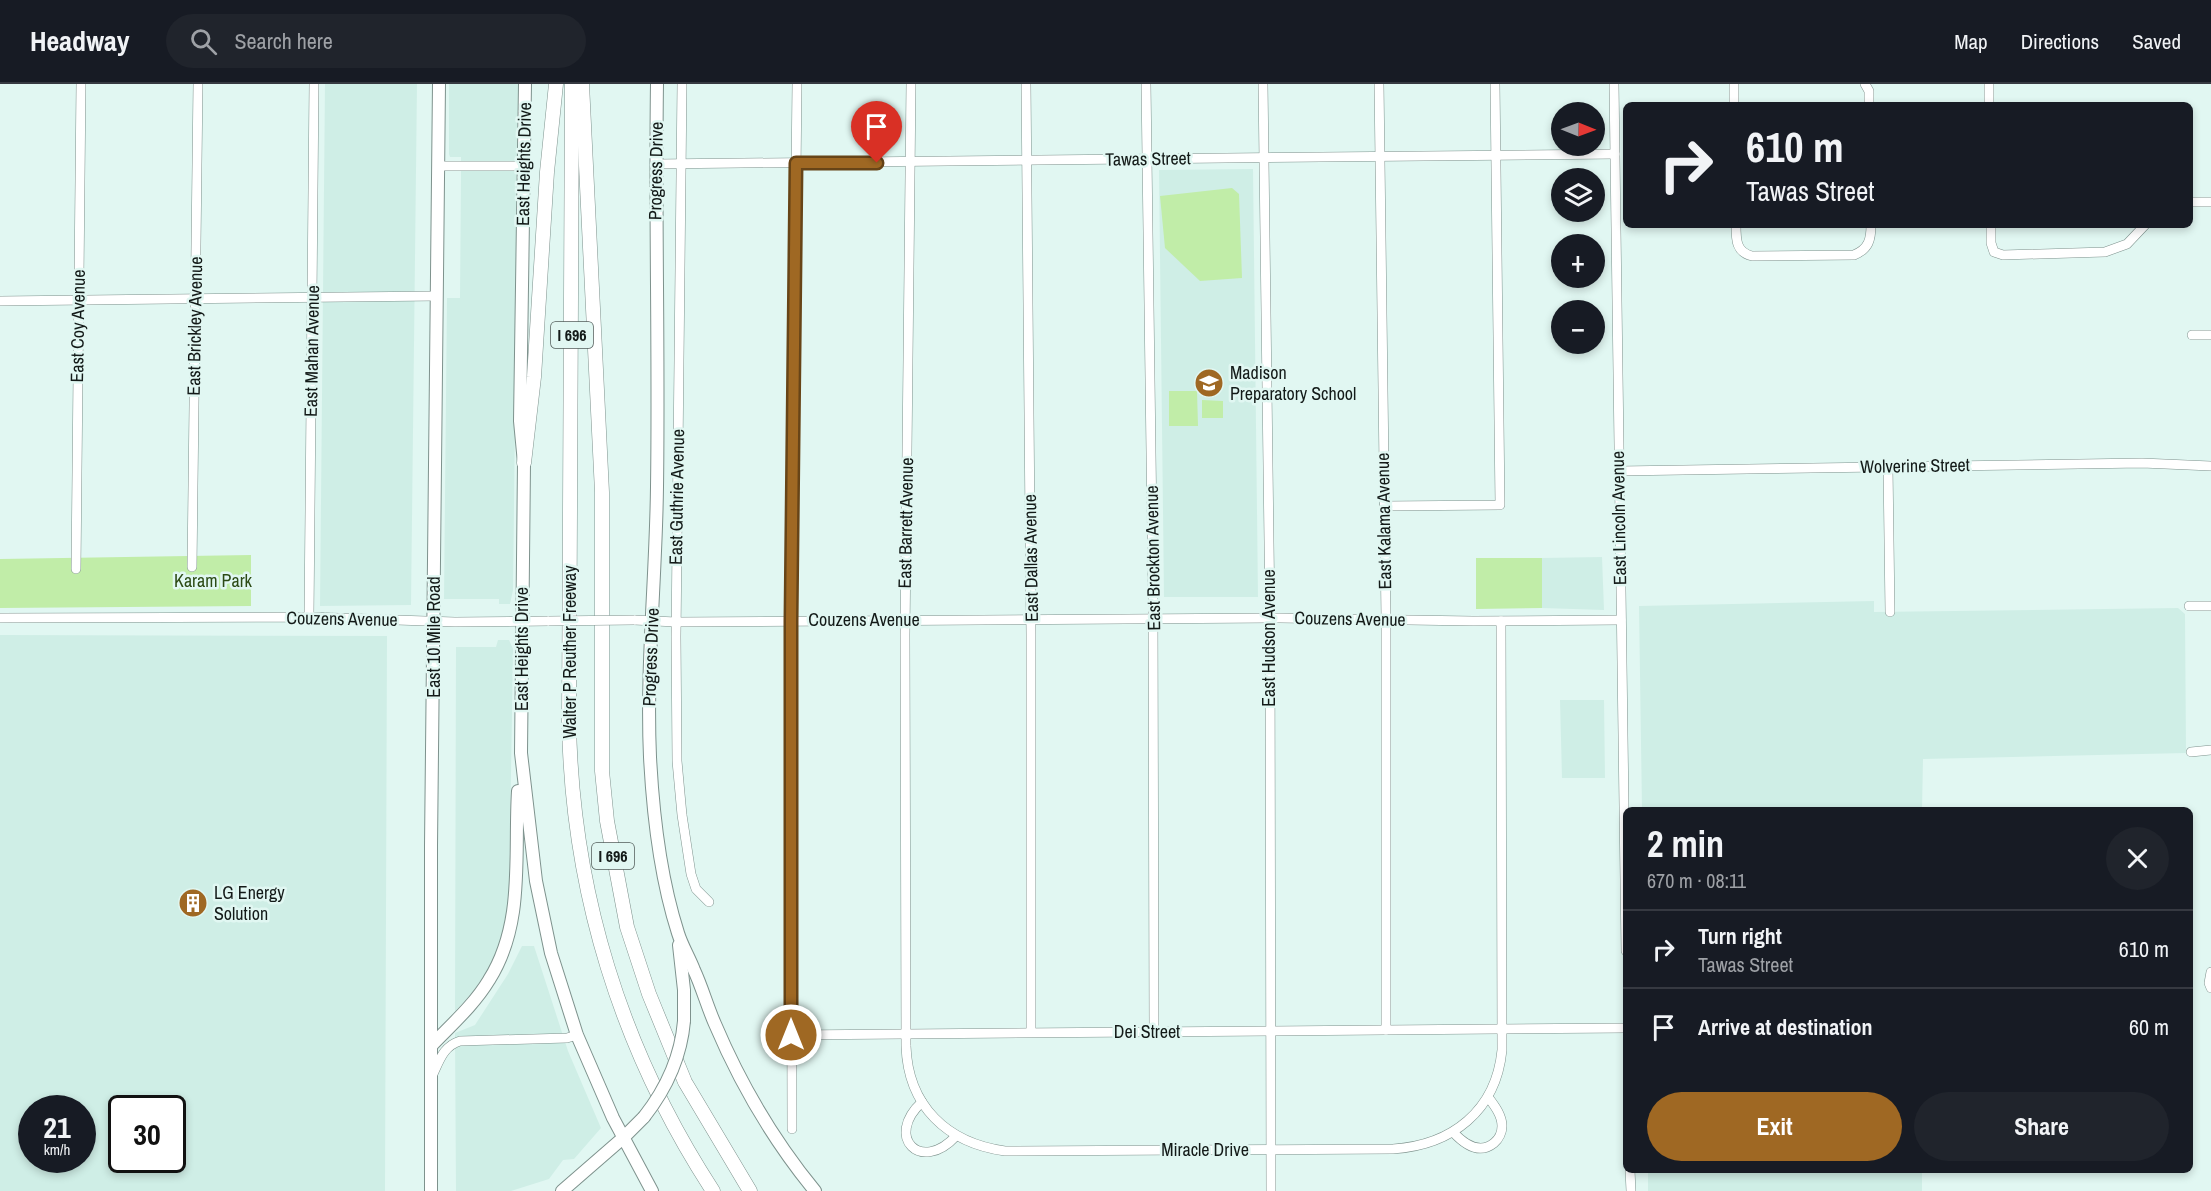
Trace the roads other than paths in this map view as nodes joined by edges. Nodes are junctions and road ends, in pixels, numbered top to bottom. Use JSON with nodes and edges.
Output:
{"nodes":[{"id":1,"x":81,"y":84,"type":"edge"},
{"id":2,"x":198,"y":84,"type":"edge"},
{"id":3,"x":314,"y":84,"type":"edge"},
{"id":4,"x":439,"y":84,"type":"edge"},
{"id":5,"x":525,"y":84,"type":"edge"},
{"id":6,"x":556,"y":84,"type":"edge"},
{"id":7,"x":572,"y":84,"type":"edge"},
{"id":8,"x":582,"y":84,"type":"edge"},
{"id":9,"x":657,"y":84,"type":"edge"},
{"id":10,"x":682,"y":84,"type":"edge"},
{"id":11,"x":796,"y":84,"type":"edge"},
{"id":12,"x":911,"y":84,"type":"edge"},
{"id":13,"x":1026,"y":84,"type":"edge"},
{"id":14,"x":1146,"y":84,"type":"edge"},
{"id":15,"x":1263,"y":84,"type":"edge"},
{"id":16,"x":1379,"y":84,"type":"edge"},
{"id":17,"x":1495,"y":84,"type":"edge"},
{"id":18,"x":1614,"y":84,"type":"edge"},
{"id":19,"x":1734,"y":84,"type":"edge"},
{"id":20,"x":1864,"y":84,"type":"edge"},
{"id":21,"x":1989,"y":84,"type":"edge"},
{"id":22,"x":1734,"y":102,"type":"edge"},
{"id":23,"x":1869,"y":102,"type":"edge"},
{"id":24,"x":1989,"y":102,"type":"edge"},
{"id":25,"x":1615,"y":154,"type":"junction"},
{"id":26,"x":1496,"y":156,"type":"junction"},
{"id":27,"x":1380,"y":157,"type":"junction"},
{"id":28,"x":1264,"y":158,"type":"junction"},
{"id":29,"x":1148,"y":159,"type":"junction"},
{"id":30,"x":1026,"y":160,"type":"junction"},
{"id":31,"x":910,"y":162,"type":"junction"},
{"id":32,"x":796,"y":163,"type":"junction"},
{"id":33,"x":656,"y":164,"type":"junction"},
{"id":34,"x":681,"y":164,"type":"junction"},
{"id":35,"x":438,"y":166,"type":"junction"},
{"id":36,"x":525,"y":166,"type":"junction"},
{"id":37,"x":1615,"y":166,"type":"junction"},
{"id":38,"x":1623,"y":166,"type":"edge"},
{"id":39,"x":2193,"y":202,"type":"edge"},
{"id":40,"x":2211,"y":202,"type":"edge"},
{"id":41,"x":1736,"y":228,"type":"edge"},
{"id":42,"x":1870,"y":228,"type":"edge"},
{"id":43,"x":1991,"y":228,"type":"edge"},
{"id":44,"x":2139,"y":228,"type":"edge"},
{"id":45,"x":437,"y":296,"type":"junction"},
{"id":46,"x":313,"y":297,"type":"junction"},
{"id":47,"x":196,"y":299,"type":"junction"},
{"id":48,"x":78,"y":300,"type":"junction"},
{"id":49,"x":0,"y":301,"type":"edge"},
{"id":50,"x":2192,"y":335,"type":"dead end"},
{"id":51,"x":2211,"y":335,"type":"edge"},
{"id":52,"x":524,"y":463,"type":"junction"},
{"id":53,"x":2211,"y":466,"type":"edge"},
{"id":54,"x":1888,"y":467,"type":"junction"},
{"id":55,"x":1619,"y":471,"type":"junction"},
{"id":56,"x":1384,"y":506,"type":"junction"},
{"id":57,"x":192,"y":567,"type":"dead end"},
{"id":58,"x":76,"y":569,"type":"dead end"},
{"id":59,"x":2189,"y":606,"type":"dead end"},
{"id":60,"x":2211,"y":606,"type":"edge"},
{"id":61,"x":1890,"y":612,"type":"dead end"},
{"id":62,"x":309,"y":617,"type":"junction"},
{"id":63,"x":0,"y":618,"type":"edge"},
{"id":64,"x":1153,"y":618,"type":"junction"},
{"id":65,"x":1270,"y":618,"type":"junction"},
{"id":66,"x":1031,"y":619,"type":"junction"},
{"id":67,"x":906,"y":620,"type":"junction"},
{"id":68,"x":1386,"y":620,"type":"junction"},
{"id":69,"x":1621,"y":620,"type":"junction"},
{"id":70,"x":434,"y":621,"type":"junction"},
{"id":71,"x":522,"y":621,"type":"junction"},
{"id":72,"x":653,"y":621,"type":"junction"},
{"id":73,"x":791,"y":621,"type":"junction"},
{"id":74,"x":1502,"y":621,"type":"junction"},
{"id":75,"x":676,"y":622,"type":"junction"},
{"id":76,"x":2211,"y":750,"type":"edge"},
{"id":77,"x":2192,"y":752,"type":"dead end"},
{"id":78,"x":521,"y":753,"type":"junction"},
{"id":79,"x":1624,"y":807,"type":"edge"},
{"id":80,"x":710,"y":902,"type":"dead end"},
{"id":81,"x":678,"y":935,"type":"junction"},
{"id":82,"x":2211,"y":972,"type":"edge"},
{"id":83,"x":2211,"y":988,"type":"edge"},
{"id":84,"x":1623,"y":1028,"type":"edge"},
{"id":85,"x":1502,"y":1029,"type":"junction"},
{"id":86,"x":1386,"y":1030,"type":"junction"},
{"id":87,"x":1270,"y":1031,"type":"junction"},
{"id":88,"x":1031,"y":1032,"type":"junction"},
{"id":89,"x":1154,"y":1032,"type":"junction"},
{"id":90,"x":906,"y":1034,"type":"junction"},
{"id":91,"x":578,"y":1035,"type":"junction"},
{"id":92,"x":791,"y":1035,"type":"junction"},
{"id":93,"x":431,"y":1046,"type":"junction"},
{"id":94,"x":431,"y":1078,"type":"junction"},
{"id":95,"x":1488,"y":1097,"type":"junction"},
{"id":96,"x":922,"y":1102,"type":"junction"},
{"id":97,"x":792,"y":1129,"type":"dead end"},
{"id":98,"x":1453,"y":1132,"type":"junction"},
{"id":99,"x":956,"y":1136,"type":"junction"},
{"id":100,"x":623,"y":1138,"type":"junction"},
{"id":101,"x":1271,"y":1149,"type":"junction"},
{"id":102,"x":1630,"y":1173,"type":"edge"},
{"id":103,"x":431,"y":1191,"type":"edge"},
{"id":104,"x":562,"y":1191,"type":"edge"},
{"id":105,"x":652,"y":1191,"type":"edge"},
{"id":106,"x":713,"y":1191,"type":"edge"},
{"id":107,"x":750,"y":1191,"type":"edge"},
{"id":108,"x":815,"y":1191,"type":"edge"},
{"id":109,"x":1271,"y":1191,"type":"edge"},
{"id":110,"x":1630,"y":1191,"type":"edge"}],
"edges":[{"from":1,"to":48,"type":"street","name":"East Coy Avenue"},
{"from":2,"to":47,"type":"street","name":"East Brickley Avenue"},
{"from":3,"to":46,"type":"street","name":"East Mahan Avenue"},
{"from":4,"to":35,"type":"main road","name":"East 10 Mile Road"},
{"from":5,"to":36,"type":"main road","name":"East Heights Drive"},
{"from":6,"to":52,"type":"highway"},
{"from":7,"to":106,"type":"highway","name":"Walter P Reuther Freeway","number":"I 696"},
{"from":8,"to":107,"type":"highway","name":"Walter P Reuther Freeway","number":"I 696"},
{"from":9,"to":33,"type":"main road","name":"Progress Drive"},
{"from":10,"to":34,"type":"street","name":"East Guthrie Avenue"},
{"from":11,"to":32,"type":"street"},
{"from":12,"to":31,"type":"street","name":"East Barrett Avenue"},
{"from":13,"to":30,"type":"street","name":"East Dallas Avenue"},
{"from":14,"to":29,"type":"street","name":"East Brockton Avenue"},
{"from":15,"to":28,"type":"street","name":"East Hudson Avenue"},
{"from":16,"to":27,"type":"street","name":"East Kalama Avenue"},
{"from":17,"to":26,"type":"street"},
{"from":18,"to":25,"type":"street","name":"East Lincoln Avenue"},
{"from":19,"to":22,"type":"street"},
{"from":20,"to":23,"type":"street"},
{"from":21,"to":24,"type":"street"},
{"from":25,"to":26,"type":"street","name":"Tawas Street"},
{"from":25,"to":37,"type":"street","name":"East Lincoln Avenue"},
{"from":26,"to":27,"type":"street","name":"Tawas Street"},
{"from":26,"to":56,"type":"street"},
{"from":27,"to":28,"type":"street","name":"Tawas Street"},
{"from":27,"to":56,"type":"street","name":"East Kalama Avenue"},
{"from":28,"to":29,"type":"street","name":"Tawas Street"},
{"from":28,"to":65,"type":"street","name":"East Hudson Avenue"},
{"from":29,"to":30,"type":"street","name":"Tawas Street"},
{"from":29,"to":64,"type":"street","name":"East Brockton Avenue"},
{"from":30,"to":31,"type":"street","name":"Tawas Street"},
{"from":30,"to":66,"type":"street","name":"East Dallas Avenue"},
{"from":31,"to":32,"type":"street","name":"Tawas Street"},
{"from":31,"to":67,"type":"street","name":"East Barrett Avenue"},
{"from":32,"to":34,"type":"street","name":"Tawas Street"},
{"from":32,"to":73,"type":"street"},
{"from":33,"to":34,"type":"street","name":"Tawas Street"},
{"from":33,"to":72,"type":"main road","name":"Progress Drive"},
{"from":34,"to":75,"type":"street","name":"East Guthrie Avenue"},
{"from":35,"to":36,"type":"street"},
{"from":35,"to":45,"type":"main road","name":"East 10 Mile Road"},
{"from":36,"to":52,"type":"main road","name":"East Heights Drive"},
{"from":37,"to":38,"type":"street"},
{"from":37,"to":55,"type":"street","name":"East Lincoln Avenue"},
{"from":39,"to":40,"type":"street"},
{"from":41,"to":42,"type":"street"},
{"from":43,"to":44,"type":"street"},
{"from":45,"to":46,"type":"street"},
{"from":45,"to":70,"type":"main road","name":"East 10 Mile Road"},
{"from":46,"to":47,"type":"street"},
{"from":46,"to":62,"type":"street","name":"East Mahan Avenue"},
{"from":47,"to":48,"type":"street"},
{"from":47,"to":57,"type":"street","name":"East Brickley Avenue"},
{"from":48,"to":49,"type":"street"},
{"from":48,"to":58,"type":"street","name":"East Coy Avenue"},
{"from":50,"to":51,"type":"street"},
{"from":52,"to":71,"type":"main road","name":"East Heights Drive"},
{"from":53,"to":54,"type":"street","name":"Wolverine Street"},
{"from":54,"to":55,"type":"street","name":"Wolverine Street"},
{"from":54,"to":61,"type":"street"},
{"from":55,"to":69,"type":"street","name":"East Lincoln Avenue"},
{"from":56,"to":68,"type":"street","name":"East Kalama Avenue"},
{"from":59,"to":60,"type":"street"},
{"from":62,"to":63,"type":"street","name":"Couzens Avenue"},
{"from":62,"to":70,"type":"street","name":"Couzens Avenue"},
{"from":64,"to":65,"type":"street","name":"Couzens Avenue"},
{"from":64,"to":66,"type":"street","name":"Couzens Avenue"},
{"from":64,"to":89,"type":"street","name":"East Brockton Avenue"},
{"from":65,"to":68,"type":"street","name":"Couzens Avenue"},
{"from":65,"to":87,"type":"street","name":"East Hudson Avenue"},
{"from":66,"to":67,"type":"street","name":"Couzens Avenue"},
{"from":66,"to":88,"type":"street","name":"East Dallas Avenue"},
{"from":67,"to":73,"type":"street","name":"Couzens Avenue"},
{"from":67,"to":90,"type":"street","name":"East Barrett Avenue"},
{"from":68,"to":74,"type":"street","name":"Couzens Avenue"},
{"from":68,"to":86,"type":"street","name":"East Kalama Avenue"},
{"from":69,"to":74,"type":"street","name":"Couzens Avenue"},
{"from":69,"to":79,"type":"street","name":"East Lincoln Avenue"},
{"from":70,"to":71,"type":"street","name":"Couzens Avenue"},
{"from":70,"to":93,"type":"main road","name":"East 10 Mile Road"},
{"from":71,"to":72,"type":"street","name":"Couzens Avenue","bridge":true},
{"from":71,"to":78,"type":"main road","name":"East Heights Drive"},
{"from":72,"to":75,"type":"street","name":"Couzens Avenue"},
{"from":72,"to":81,"type":"main road","name":"Progress Drive"},
{"from":73,"to":75,"type":"street","name":"Couzens Avenue"},
{"from":73,"to":92,"type":"street"},
{"from":74,"to":85,"type":"street","name":"Miracle Drive"},
{"from":75,"to":80,"type":"street","name":"East Guthrie Avenue"},
{"from":76,"to":77,"type":"street"},
{"from":78,"to":91,"type":"main road","name":"East Heights Drive"},
{"from":78,"to":93,"type":"main road"},
{"from":81,"to":100,"type":"main road","bridge":true},
{"from":81,"to":108,"type":"main road","name":"Progress Drive"},
{"from":82,"to":83,"type":"street"},
{"from":84,"to":85,"type":"street","name":"Dei Street"},
{"from":85,"to":86,"type":"street","name":"Dei Street"},
{"from":85,"to":95,"type":"street","name":"Miracle Drive"},
{"from":86,"to":87,"type":"street","name":"Dei Street"},
{"from":87,"to":89,"type":"street","name":"Dei Street"},
{"from":87,"to":101,"type":"street","name":"East Hudson Avenue"},
{"from":88,"to":89,"type":"street","name":"Dei Street"},
{"from":88,"to":90,"type":"street","name":"Dei Street"},
{"from":90,"to":92,"type":"street","name":"Dei Street"},
{"from":90,"to":96,"type":"street","name":"Miracle Drive"},
{"from":91,"to":94,"type":"street"},
{"from":91,"to":100,"type":"main road","name":"East Heights Drive"},
{"from":92,"to":97,"type":"street"},
{"from":93,"to":94,"type":"main road","name":"East 10 Mile Road"},
{"from":94,"to":103,"type":"main road","name":"East 10 Mile Road"},
{"from":95,"to":98,"type":"street","name":"Miracle Drive"},
{"from":95,"to":98,"type":"street"},
{"from":96,"to":99,"type":"street","name":"Miracle Drive"},
{"from":96,"to":99,"type":"street"},
{"from":98,"to":101,"type":"street","name":"Miracle Drive"},
{"from":99,"to":101,"type":"street","name":"Miracle Drive"},
{"from":100,"to":104,"type":"main road"},
{"from":100,"to":105,"type":"main road","name":"East Heights Drive"},
{"from":101,"to":109,"type":"street","name":"East Hudson Avenue"},
{"from":102,"to":110,"type":"street"}]}
